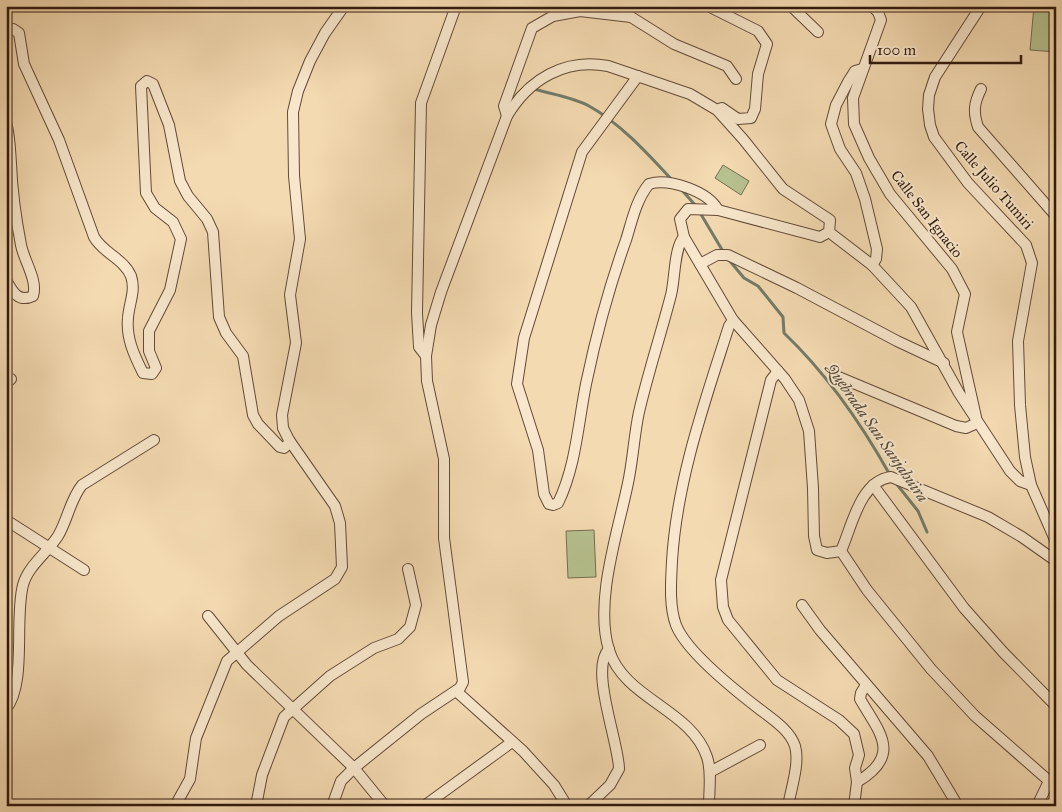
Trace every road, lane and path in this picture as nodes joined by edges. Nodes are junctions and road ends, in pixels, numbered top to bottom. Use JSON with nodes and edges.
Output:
{"nodes":[{"id":1,"x":344,"y":6,"type":"edge"},
{"id":2,"x":456,"y":6,"type":"edge"},
{"id":3,"x":708,"y":6,"type":"edge"},
{"id":4,"x":791,"y":6,"type":"edge"},
{"id":5,"x":872,"y":6,"type":"edge"},
{"id":6,"x":980,"y":6,"type":"edge"},
{"id":7,"x":608,"y":10,"type":"edge"},
{"id":8,"x":6,"y":32,"type":"edge"},
{"id":9,"x":818,"y":32,"type":"dead end"},
{"id":10,"x":862,"y":68,"type":"junction"},
{"id":11,"x":638,"y":76,"type":"junction"},
{"id":12,"x":736,"y":79,"type":"dead end"},
{"id":13,"x":981,"y":89,"type":"dead end"},
{"id":14,"x":717,"y":110,"type":"junction"},
{"id":15,"x":507,"y":116,"type":"junction"},
{"id":16,"x":6,"y":122,"type":"edge"},
{"id":17,"x":718,"y":210,"type":"junction"},
{"id":18,"x":1056,"y":216,"type":"edge"},
{"id":19,"x":828,"y":232,"type":"junction"},
{"id":20,"x":684,"y":237,"type":"junction"},
{"id":21,"x":700,"y":264,"type":"junction"},
{"id":22,"x":872,"y":264,"type":"junction"},
{"id":23,"x":6,"y":280,"type":"edge"},
{"id":24,"x":733,"y":320,"type":"junction"},
{"id":25,"x":426,"y":356,"type":"junction"},
{"id":26,"x":944,"y":363,"type":"junction"},
{"id":27,"x":778,"y":370,"type":"junction"},
{"id":28,"x":834,"y":375,"type":"dead end"},
{"id":29,"x":976,"y":417,"type":"junction"},
{"id":30,"x":154,"y":440,"type":"dead end"},
{"id":31,"x":289,"y":440,"type":"junction"},
{"id":32,"x":873,"y":485,"type":"junction"},
{"id":33,"x":1031,"y":486,"type":"junction"},
{"id":34,"x":6,"y":520,"type":"edge"},
{"id":35,"x":1056,"y":542,"type":"edge"},
{"id":36,"x":49,"y":548,"type":"junction"},
{"id":37,"x":841,"y":550,"type":"junction"},
{"id":38,"x":1056,"y":561,"type":"edge"},
{"id":39,"x":408,"y":569,"type":"dead end"},
{"id":40,"x":84,"y":570,"type":"dead end"},
{"id":41,"x":802,"y":605,"type":"dead end"},
{"id":42,"x":208,"y":616,"type":"dead end"},
{"id":43,"x":609,"y":649,"type":"junction"},
{"id":44,"x":237,"y":653,"type":"junction"},
{"id":45,"x":866,"y":685,"type":"junction"},
{"id":46,"x":456,"y":691,"type":"junction"},
{"id":47,"x":1056,"y":706,"type":"edge"},
{"id":48,"x":6,"y":709,"type":"edge"},
{"id":49,"x":292,"y":709,"type":"junction"},
{"id":50,"x":512,"y":742,"type":"junction"},
{"id":51,"x":760,"y":745,"type":"dead end"},
{"id":52,"x":354,"y":768,"type":"junction"},
{"id":53,"x":710,"y":772,"type":"junction"},
{"id":54,"x":857,"y":782,"type":"junction"},
{"id":55,"x":1052,"y":784,"type":"edge"},
{"id":56,"x":565,"y":805,"type":"edge"},
{"id":57,"x":175,"y":806,"type":"edge"},
{"id":58,"x":256,"y":806,"type":"edge"},
{"id":59,"x":332,"y":806,"type":"edge"},
{"id":60,"x":385,"y":806,"type":"edge"},
{"id":61,"x":424,"y":806,"type":"edge"},
{"id":62,"x":588,"y":806,"type":"edge"},
{"id":63,"x":709,"y":806,"type":"edge"},
{"id":64,"x":788,"y":806,"type":"edge"},
{"id":65,"x":854,"y":806,"type":"edge"},
{"id":66,"x":958,"y":806,"type":"edge"},
{"id":67,"x":1038,"y":806,"type":"edge"}],
"edges":[{"from":1,"to":31,"type":"street"},
{"from":2,"to":25,"type":"street"},
{"from":3,"to":14,"type":"street"},
{"from":4,"to":9,"type":"street"},
{"from":5,"to":10,"type":"street","name":"Calle San Ignacio"},
{"from":6,"to":33,"type":"street","name":"Calle Julio Tumiri"},
{"from":7,"to":12,"type":"street"},
{"from":7,"to":15,"type":"street"},
{"from":8,"to":31,"type":"street"},
{"from":10,"to":22,"type":"street"},
{"from":10,"to":29,"type":"street","name":"Calle San Ignacio"},
{"from":11,"to":14,"type":"street"},
{"from":11,"to":15,"type":"street"},
{"from":11,"to":17,"type":"street"},
{"from":13,"to":18,"type":"street"},
{"from":14,"to":19,"type":"street"},
{"from":15,"to":25,"type":"street"},
{"from":16,"to":23,"type":"street"},
{"from":17,"to":19,"type":"street"},
{"from":17,"to":20,"type":"street"},
{"from":19,"to":22,"type":"street"},
{"from":20,"to":21,"type":"street"},
{"from":20,"to":43,"type":"street"},
{"from":21,"to":24,"type":"street"},
{"from":21,"to":26,"type":"street"},
{"from":22,"to":26,"type":"street"},
{"from":24,"to":27,"type":"street"},
{"from":24,"to":64,"type":"street"},
{"from":25,"to":46,"type":"street"},
{"from":26,"to":29,"type":"street"},
{"from":27,"to":37,"type":"street"},
{"from":27,"to":54,"type":"street"},
{"from":28,"to":29,"type":"street"},
{"from":29,"to":33,"type":"street"},
{"from":30,"to":36,"type":"street"},
{"from":31,"to":44,"type":"street"},
{"from":32,"to":37,"type":"street"},
{"from":32,"to":38,"type":"street"},
{"from":32,"to":47,"type":"street"},
{"from":33,"to":35,"type":"street","name":"Calle Julio Tumiri"},
{"from":34,"to":36,"type":"street"},
{"from":36,"to":40,"type":"street"},
{"from":36,"to":48,"type":"street"},
{"from":37,"to":55,"type":"street"},
{"from":39,"to":49,"type":"street"},
{"from":41,"to":45,"type":"street"},
{"from":42,"to":44,"type":"street"},
{"from":43,"to":53,"type":"street"},
{"from":43,"to":62,"type":"street"},
{"from":44,"to":49,"type":"street"},
{"from":44,"to":57,"type":"street"},
{"from":45,"to":54,"type":"street"},
{"from":45,"to":66,"type":"street"},
{"from":46,"to":50,"type":"street"},
{"from":46,"to":52,"type":"street"},
{"from":49,"to":52,"type":"street"},
{"from":49,"to":58,"type":"street"},
{"from":50,"to":56,"type":"street"},
{"from":50,"to":61,"type":"street"},
{"from":51,"to":53,"type":"street"},
{"from":52,"to":59,"type":"street"},
{"from":52,"to":60,"type":"street"},
{"from":53,"to":63,"type":"street"},
{"from":54,"to":65,"type":"street"},
{"from":55,"to":67,"type":"street"}]}
